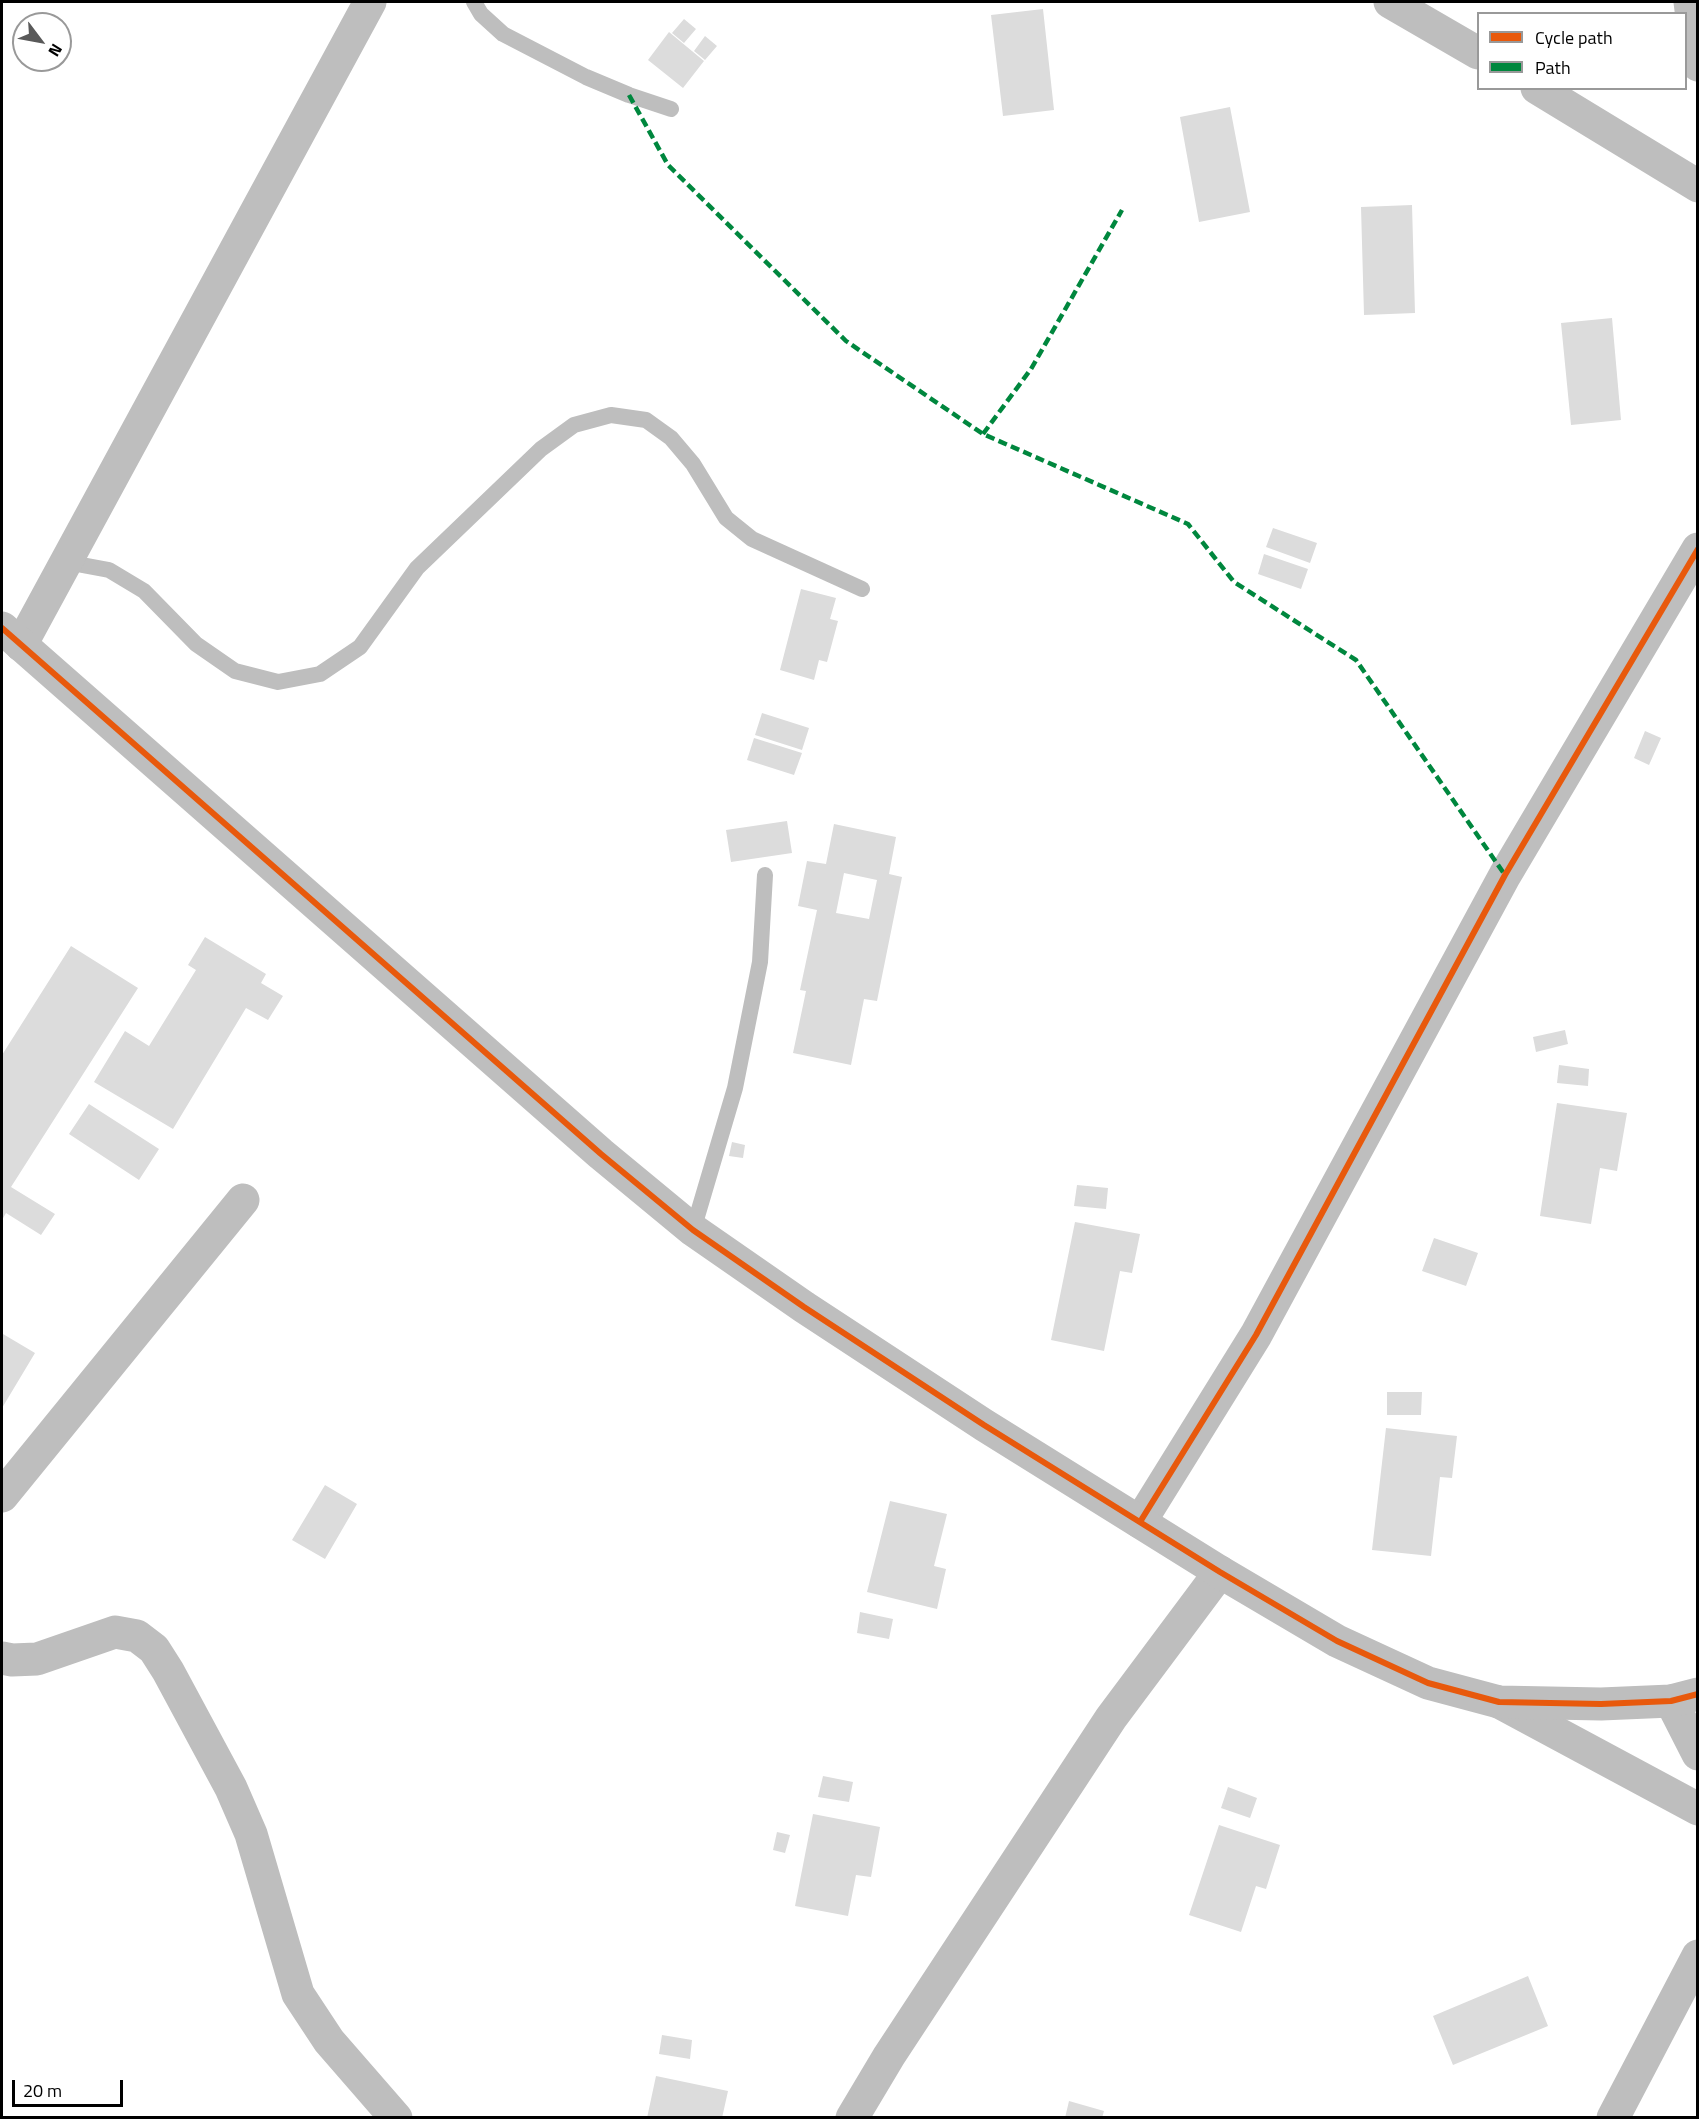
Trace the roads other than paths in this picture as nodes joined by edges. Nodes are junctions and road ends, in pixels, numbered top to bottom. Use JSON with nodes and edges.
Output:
{"nodes":[{"id":1,"x":370,"y":2,"type":"edge"},
{"id":2,"x":474,"y":2,"type":"edge"},
{"id":3,"x":1390,"y":2,"type":"edge"},
{"id":4,"x":1690,"y":2,"type":"edge"},
{"id":5,"x":1477,"y":52,"type":"edge"},
{"id":6,"x":1698,"y":65,"type":"edge"},
{"id":7,"x":1540,"y":90,"type":"edge"},
{"id":8,"x":671,"y":108,"type":"dead end"},
{"id":9,"x":1698,"y":186,"type":"edge"},
{"id":10,"x":1698,"y":549,"type":"edge"},
{"id":11,"x":66,"y":562,"type":"junction"},
{"id":12,"x":861,"y":589,"type":"dead end"},
{"id":13,"x":11,"y":637,"type":"edge"},
{"id":14,"x":765,"y":874,"type":"dead end"},
{"id":15,"x":243,"y":1200,"type":"dead end"},
{"id":16,"x":693,"y":1230,"type":"junction"},
{"id":17,"x":2,"y":1496,"type":"edge"},
{"id":18,"x":1140,"y":1522,"type":"junction"},
{"id":19,"x":1220,"y":1572,"type":"junction"},
{"id":20,"x":2,"y":1658,"type":"edge"},
{"id":21,"x":1684,"y":1697,"type":"edge"},
{"id":22,"x":1499,"y":1702,"type":"junction"},
{"id":23,"x":1698,"y":1754,"type":"edge"},
{"id":24,"x":1698,"y":1809,"type":"edge"},
{"id":25,"x":1698,"y":1956,"type":"edge"},
{"id":26,"x":396,"y":2118,"type":"edge"},
{"id":27,"x":852,"y":2118,"type":"edge"},
{"id":28,"x":1613,"y":2118,"type":"edge"}],
"edges":[{"from":1,"to":11,"type":"street"},
{"from":2,"to":8,"type":"lane"},
{"from":3,"to":5,"type":"street"},
{"from":4,"to":6,"type":"street"},
{"from":7,"to":9,"type":"street"},
{"from":10,"to":18,"type":"street"},
{"from":11,"to":12,"type":"lane"},
{"from":11,"to":13,"type":"street"},
{"from":13,"to":16,"type":"street"},
{"from":14,"to":16,"type":"lane"},
{"from":15,"to":17,"type":"street"},
{"from":16,"to":18,"type":"street"},
{"from":18,"to":19,"type":"street"},
{"from":19,"to":22,"type":"street"},
{"from":19,"to":27,"type":"street"},
{"from":20,"to":26,"type":"street"},
{"from":21,"to":22,"type":"street"},
{"from":21,"to":23,"type":"street"},
{"from":22,"to":24,"type":"street"},
{"from":25,"to":28,"type":"street"}]}
